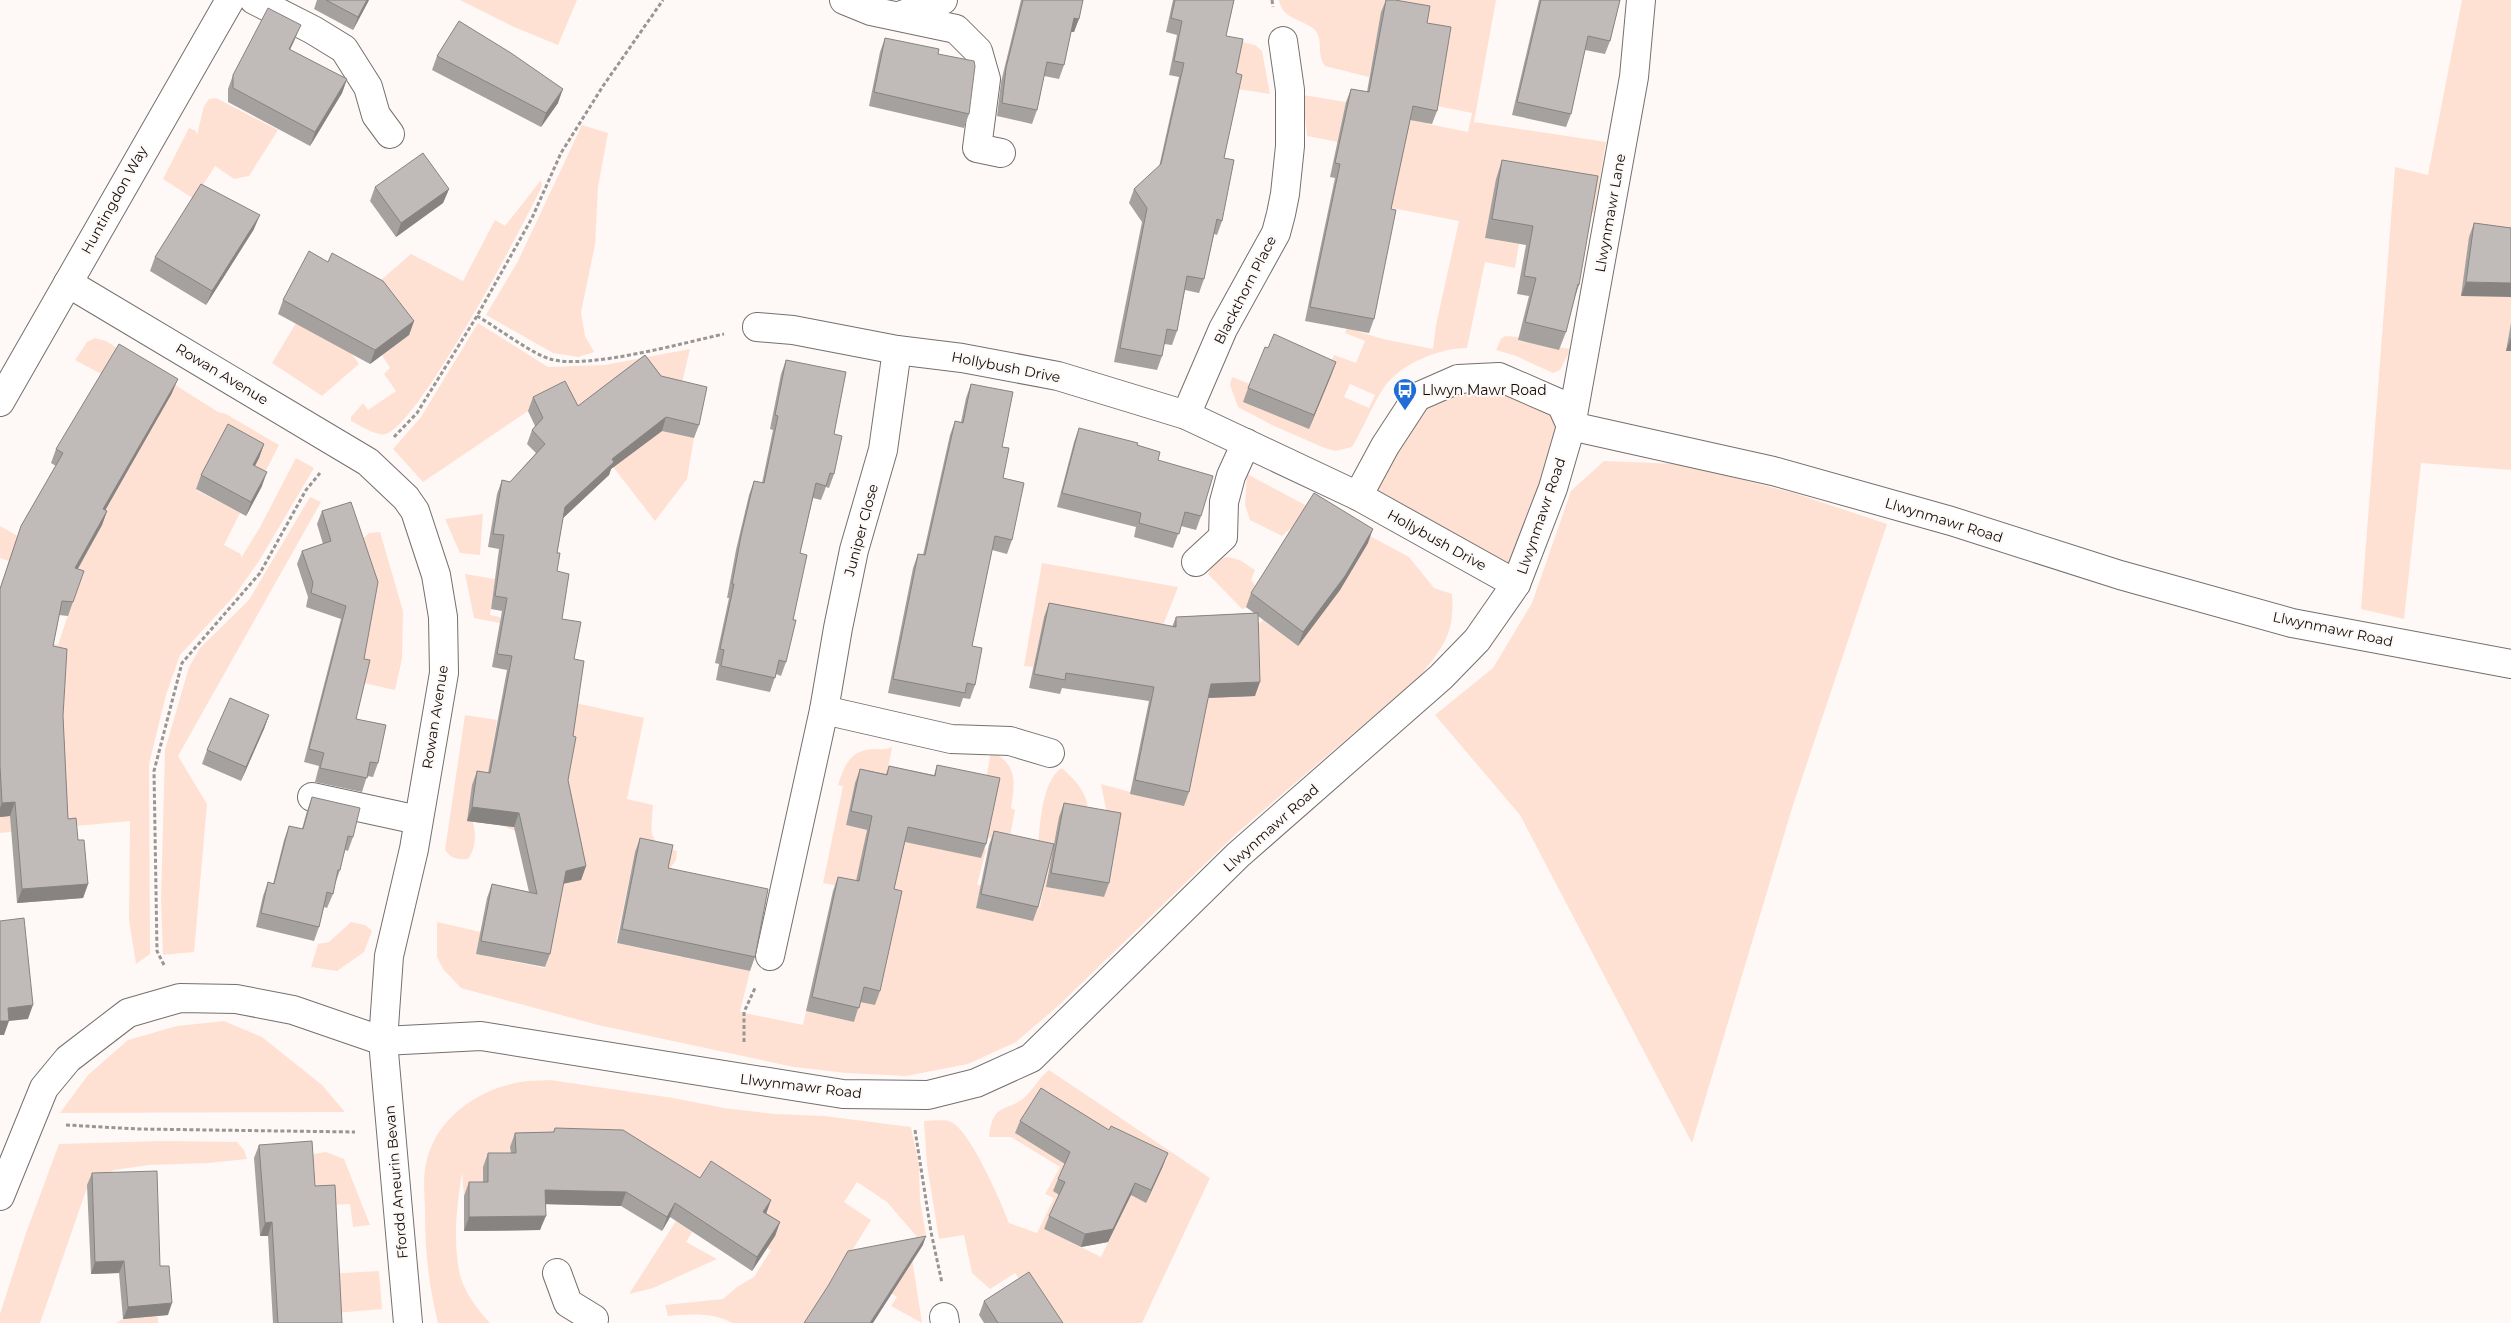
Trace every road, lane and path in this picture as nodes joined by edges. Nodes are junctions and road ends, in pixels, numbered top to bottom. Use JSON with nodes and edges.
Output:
{"nodes":[{"id":1,"x":230,"y":0,"type":"edge"},
{"id":2,"x":254,"y":0,"type":"edge"},
{"id":3,"x":662,"y":0,"type":"edge"},
{"id":4,"x":844,"y":0,"type":"edge"},
{"id":5,"x":943,"y":0,"type":"edge"},
{"id":6,"x":1641,"y":0,"type":"edge"},
{"id":7,"x":900,"y":16,"type":"junction"},
{"id":8,"x":1283,"y":41,"type":"dead end"},
{"id":9,"x":390,"y":134,"type":"dead end"},
{"id":10,"x":1001,"y":154,"type":"dead end"},
{"id":11,"x":68,"y":283,"type":"junction"},
{"id":12,"x":477,"y":316,"type":"junction"},
{"id":13,"x":758,"y":327,"type":"joint"},
{"id":14,"x":897,"y":350,"type":"junction"},
{"id":15,"x":0,"y":402,"type":"edge"},
{"id":16,"x":1186,"y":415,"type":"junction"},
{"id":17,"x":1571,"y":426,"type":"junction"},
{"id":18,"x":1246,"y":443,"type":"junction"},
{"id":19,"x":341,"y":444,"type":"junction"},
{"id":20,"x":368,"y":462,"type":"junction"},
{"id":21,"x":1358,"y":496,"type":"junction"},
{"id":22,"x":1196,"y":562,"type":"dead end"},
{"id":23,"x":1516,"y":584,"type":"junction"},
{"id":24,"x":2511,"y":664,"type":"edge"},
{"id":25,"x":824,"y":710,"type":"junction"},
{"id":26,"x":1050,"y":753,"type":"dead end"},
{"id":27,"x":312,"y":797,"type":"edge"},
{"id":28,"x":418,"y":820,"type":"junction"},
{"id":29,"x":770,"y":956,"type":"joint"},
{"id":30,"x":180,"y":998,"type":"junction"},
{"id":31,"x":383,"y":1041,"type":"junction"},
{"id":32,"x":744,"y":1047,"type":"dead end"},
{"id":33,"x":28,"y":1123,"type":"junction"},
{"id":34,"x":914,"y":1124,"type":"dead end"},
{"id":35,"x":393,"y":1133,"type":"junction"},
{"id":36,"x":0,"y":1196,"type":"edge"},
{"id":37,"x":557,"y":1273,"type":"dead end"},
{"id":38,"x":944,"y":1320,"type":"edge"},
{"id":39,"x":595,"y":1322,"type":"edge"},
{"id":40,"x":408,"y":1323,"type":"edge"}],
"edges":[{"from":1,"to":11,"type":"street","name":"Huntingdon Way"},
{"from":2,"to":9,"type":"street"},
{"from":3,"to":12,"type":"path"},
{"from":4,"to":7,"type":"street"},
{"from":5,"to":7,"type":"street"},
{"from":6,"to":17,"type":"street","name":"Llwynmawr Lane"},
{"from":7,"to":10,"type":"street"},
{"from":8,"to":16,"type":"street","name":"Blackthorn Place"},
{"from":11,"to":15,"type":"street","name":"Huntingdon Way"},
{"from":11,"to":19,"type":"street","name":"Rowan Avenue"},
{"from":12,"to":13,"type":"path"},
{"from":12,"to":20,"type":"path"},
{"from":13,"to":14,"type":"street","name":"Hollybush Drive"},
{"from":14,"to":16,"type":"street","name":"Hollybush Drive"},
{"from":14,"to":25,"type":"street","name":"Juniper Close"},
{"from":16,"to":18,"type":"street","name":"Hollybush Drive"},
{"from":17,"to":21,"type":"street"},
{"from":17,"to":23,"type":"street","name":"Llwynmawr Road"},
{"from":17,"to":24,"type":"street","name":"Llwynmawr Road"},
{"from":18,"to":21,"type":"street","name":"Hollybush Drive"},
{"from":18,"to":22,"type":"street"},
{"from":19,"to":20,"type":"street","name":"Rowan Avenue"},
{"from":19,"to":30,"type":"path"},
{"from":20,"to":28,"type":"street","name":"Rowan Avenue"},
{"from":21,"to":23,"type":"street","name":"Hollybush Drive"},
{"from":23,"to":31,"type":"street","name":"Llwynmawr Road"},
{"from":25,"to":26,"type":"street"},
{"from":25,"to":29,"type":"street","name":"Juniper Close"},
{"from":27,"to":28,"type":"street"},
{"from":28,"to":31,"type":"street","name":"Rowan Avenue"},
{"from":29,"to":32,"type":"path"},
{"from":30,"to":31,"type":"street","name":"Llwynmawr Road"},
{"from":30,"to":33,"type":"street","name":"Llwynmawr Road"},
{"from":31,"to":35,"type":"street","name":"Ffordd Aneurin Bevan"},
{"from":33,"to":35,"type":"path"},
{"from":33,"to":36,"type":"street","name":"Llwynmawr Road"},
{"from":34,"to":38,"type":"path"},
{"from":35,"to":40,"type":"street","name":"Ffordd Aneurin Bevan"},
{"from":37,"to":39,"type":"street"}]}
